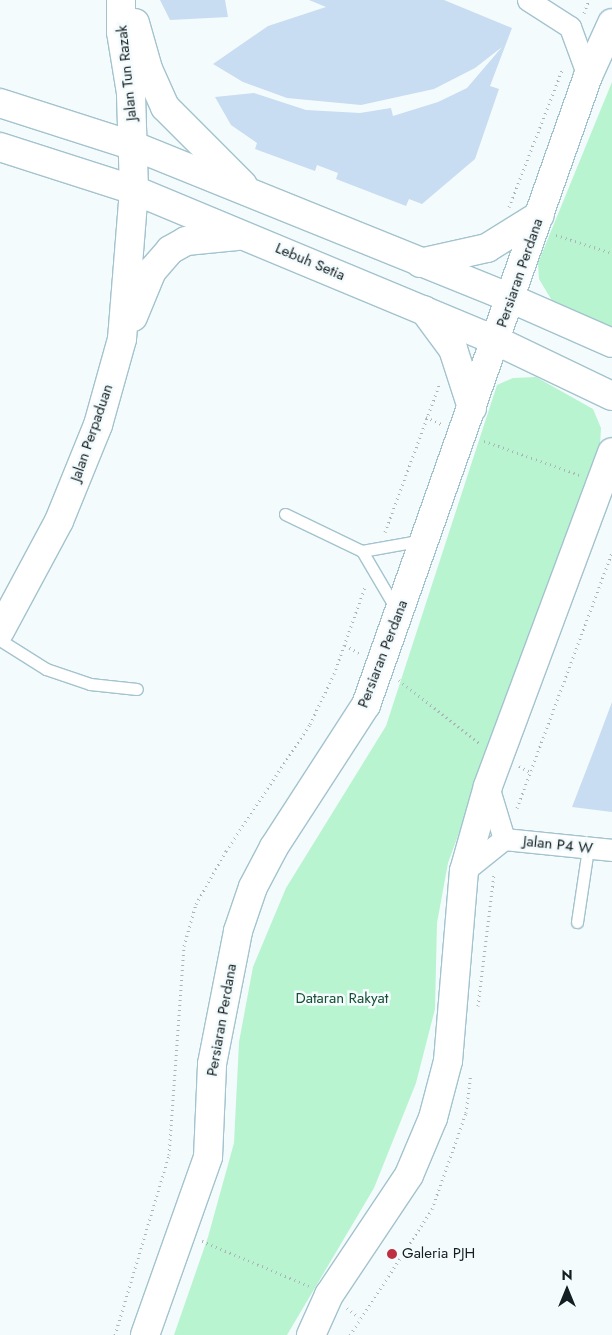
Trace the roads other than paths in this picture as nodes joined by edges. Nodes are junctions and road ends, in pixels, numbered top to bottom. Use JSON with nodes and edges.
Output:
{"nodes":[{"id":1,"x":121,"y":0,"type":"edge"},
{"id":2,"x":128,"y":0,"type":"edge"},
{"id":3,"x":528,"y":0,"type":"edge"},
{"id":4,"x":612,"y":23,"type":"edge"},
{"id":5,"x":588,"y":76,"type":"junction"},
{"id":6,"x":0,"y":103,"type":"edge"},
{"id":7,"x":134,"y":146,"type":"junction"},
{"id":8,"x":0,"y":147,"type":"edge"},
{"id":9,"x":134,"y":190,"type":"junction"},
{"id":10,"x":251,"y":193,"type":"junction"},
{"id":11,"x":540,"y":216,"type":"junction"},
{"id":12,"x":246,"y":236,"type":"junction"},
{"id":13,"x":420,"y":263,"type":"junction"},
{"id":14,"x":512,"y":299,"type":"junction"},
{"id":15,"x":424,"y":310,"type":"junction"},
{"id":16,"x":122,"y":339,"type":"junction"},
{"id":17,"x":497,"y":341,"type":"junction"},
{"id":18,"x":612,"y":343,"type":"edge"},
{"id":19,"x":612,"y":396,"type":"edge"},
{"id":20,"x":468,"y":421,"type":"junction"},
{"id":21,"x":612,"y":452,"type":"edge"},
{"id":22,"x":606,"y":480,"type":"edge"},
{"id":23,"x":285,"y":514,"type":"dead end"},
{"id":24,"x":425,"y":540,"type":"junction"},
{"id":25,"x":362,"y":551,"type":"junction"},
{"id":26,"x":399,"y":614,"type":"junction"},
{"id":27,"x":0,"y":631,"type":"edge"},
{"id":28,"x":0,"y":640,"type":"edge"},
{"id":29,"x":137,"y":689,"type":"dead end"},
{"id":30,"x":488,"y":786,"type":"junction"},
{"id":31,"x":504,"y":839,"type":"junction"},
{"id":32,"x":588,"y":848,"type":"junction"},
{"id":33,"x":612,"y":850,"type":"edge"},
{"id":34,"x":464,"y":871,"type":"junction"},
{"id":35,"x":577,"y":922,"type":"dead end"},
{"id":36,"x":145,"y":1335,"type":"edge"},
{"id":37,"x":311,"y":1335,"type":"edge"}],
"edges":[{"from":1,"to":7,"type":"main road","name":"Jalan Tun Razak"},
{"from":2,"to":10,"type":"main road"},
{"from":3,"to":5,"type":"street"},
{"from":4,"to":5,"type":"main road","name":"Persiaran Perdana"},
{"from":5,"to":11,"type":"main road","name":"Persiaran Perdana"},
{"from":6,"to":7,"type":"main road"},
{"from":7,"to":9,"type":"main road","name":"Jalan Tun Razak"},
{"from":7,"to":10,"type":"main road"},
{"from":8,"to":9,"type":"main road","name":"Lebuh Setia"},
{"from":9,"to":12,"type":"main road","name":"Lebuh Setia"},
{"from":9,"to":16,"type":"main road","name":"Jalan Perpaduan"},
{"from":10,"to":13,"type":"main road"},
{"from":11,"to":13,"type":"main road"},
{"from":11,"to":14,"type":"main road","name":"Persiaran Perdana"},
{"from":12,"to":15,"type":"main road","name":"Lebuh Setia"},
{"from":12,"to":16,"type":"main road"},
{"from":13,"to":14,"type":"main road"},
{"from":14,"to":17,"type":"main road","name":"Persiaran Perdana"},
{"from":14,"to":18,"type":"main road"},
{"from":15,"to":17,"type":"main road","name":"Lebuh Setia"},
{"from":15,"to":20,"type":"main road"},
{"from":16,"to":27,"type":"main road","name":"Jalan Perpaduan"},
{"from":17,"to":19,"type":"main road","name":"Lebuh Setia"},
{"from":17,"to":20,"type":"main road","name":"Persiaran Perdana"},
{"from":20,"to":24,"type":"main road","name":"Persiaran Perdana"},
{"from":21,"to":22,"type":"main road"},
{"from":22,"to":30,"type":"main road"},
{"from":23,"to":25,"type":"lane"},
{"from":24,"to":25,"type":"lane"},
{"from":24,"to":26,"type":"main road","name":"Persiaran Perdana"},
{"from":25,"to":26,"type":"lane"},
{"from":26,"to":36,"type":"main road","name":"Persiaran Perdana"},
{"from":28,"to":29,"type":"lane"},
{"from":30,"to":31,"type":"street","name":"Jalan P4 W"},
{"from":30,"to":34,"type":"main road"},
{"from":31,"to":32,"type":"street","name":"Jalan P4 W"},
{"from":31,"to":34,"type":"street","name":"Jalan P4 W"},
{"from":32,"to":33,"type":"street","name":"Jalan P4 W"},
{"from":32,"to":35,"type":"lane"},
{"from":34,"to":37,"type":"main road"}]}
